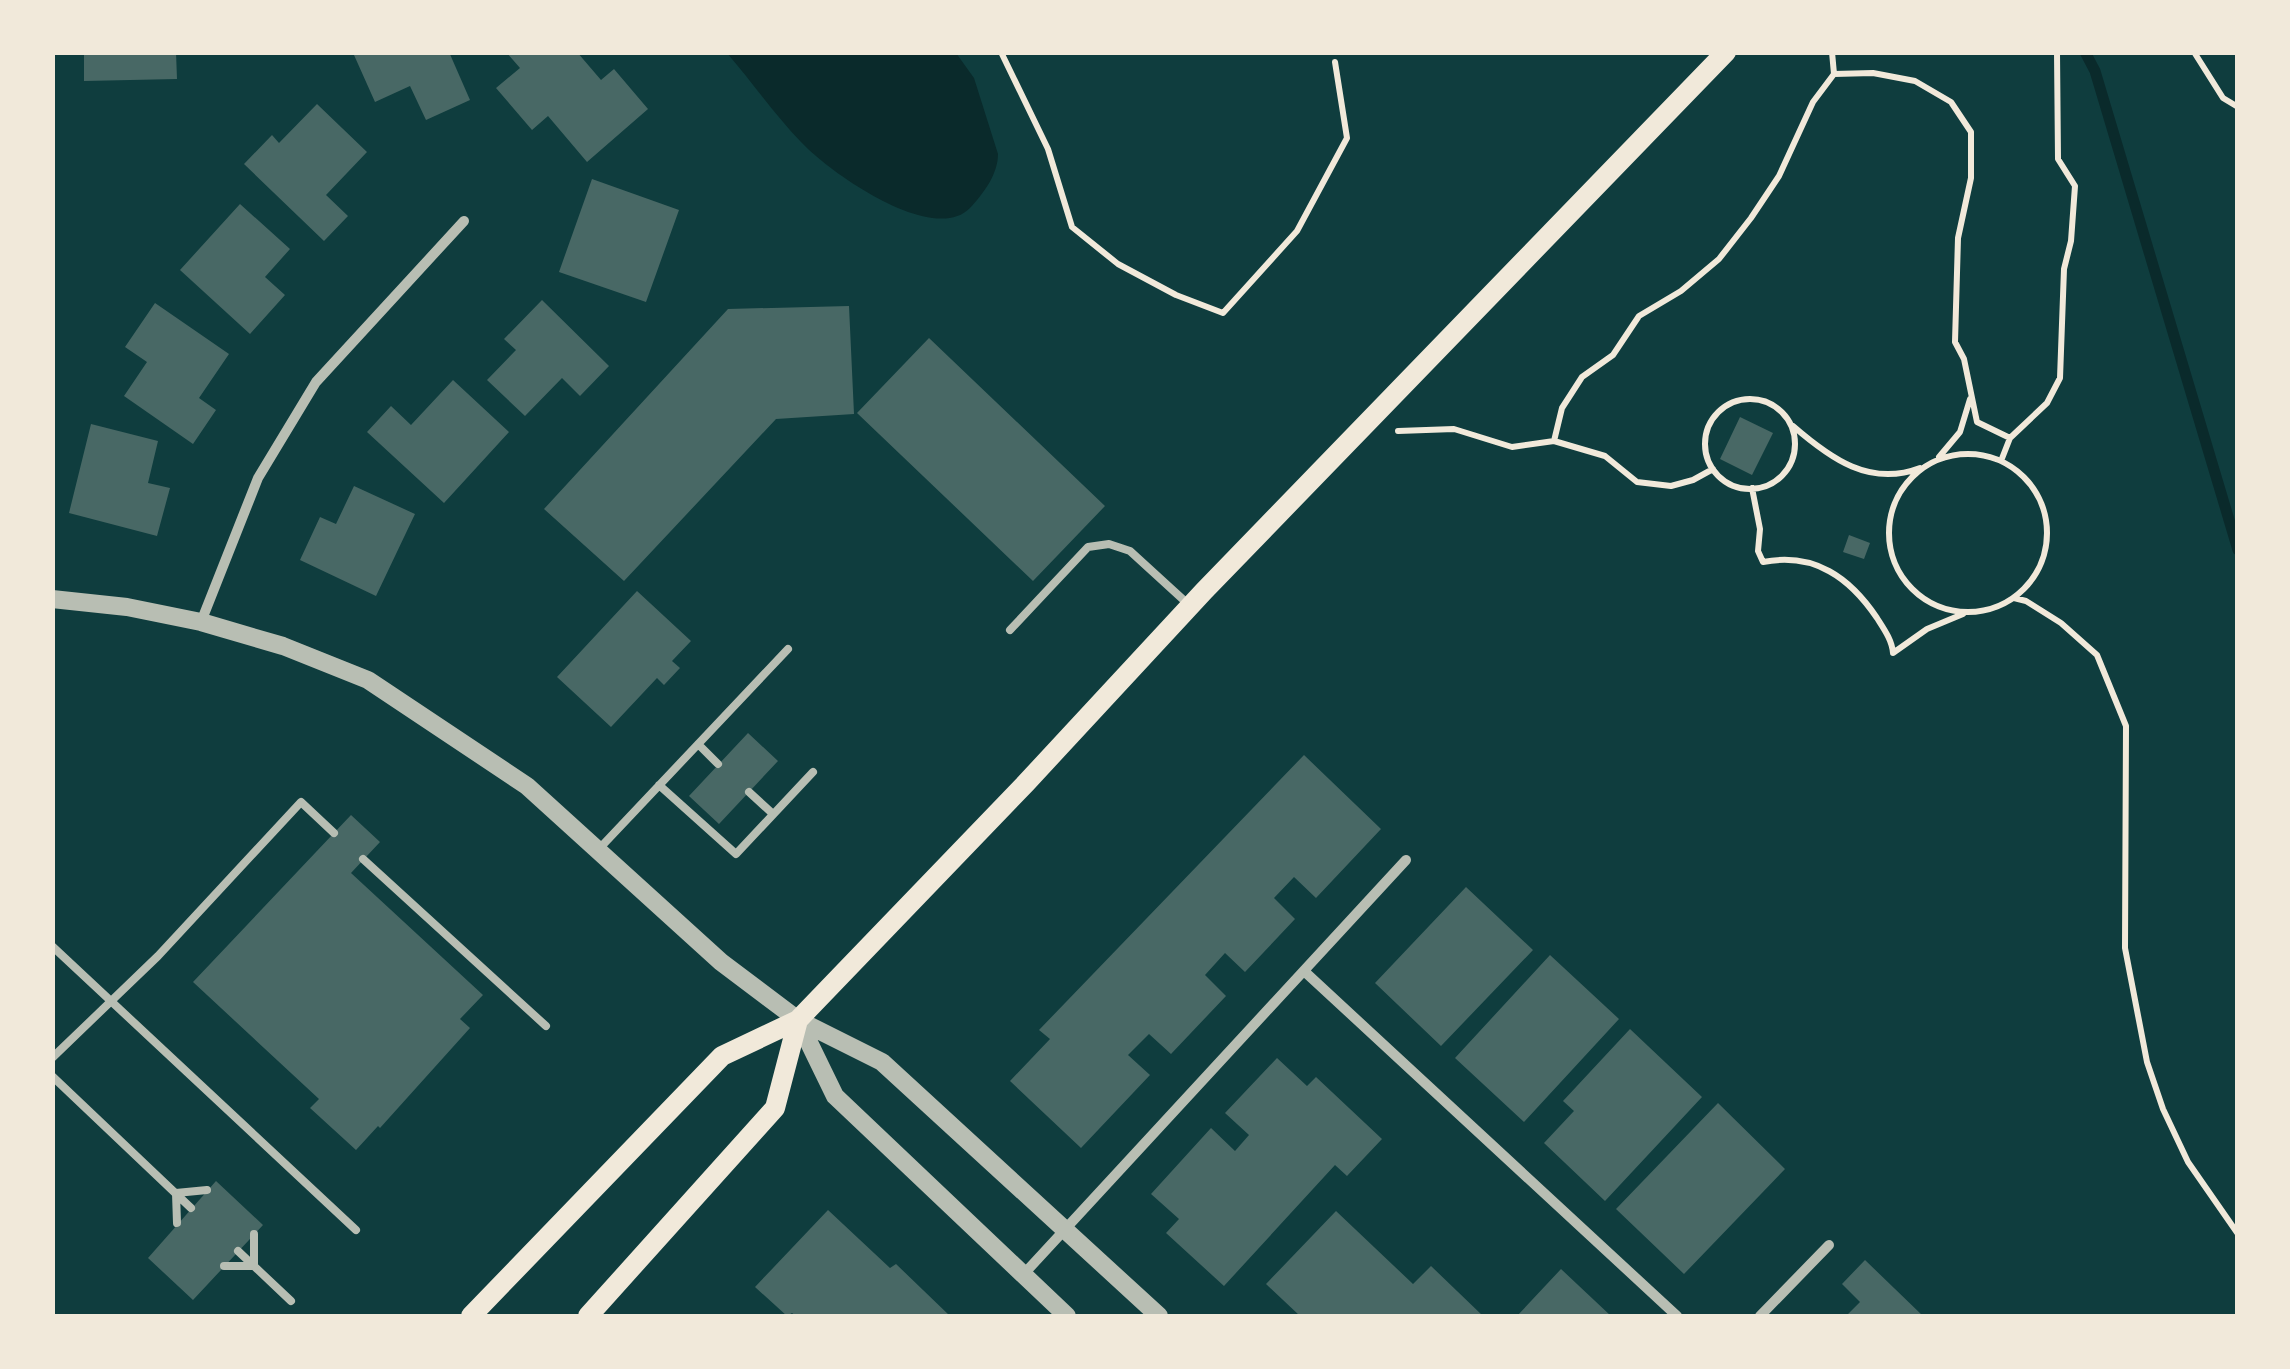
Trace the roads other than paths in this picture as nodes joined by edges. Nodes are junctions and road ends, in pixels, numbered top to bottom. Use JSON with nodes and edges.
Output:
{"nodes":[{"id":1,"x":1726,"y":52,"type":"edge"},
{"id":2,"x":464,"y":221,"type":"dead end"},
{"id":3,"x":52,"y":599,"type":"edge"},
{"id":4,"x":1190,"y":607,"type":"junction"},
{"id":5,"x":201,"y":622,"type":"junction"},
{"id":6,"x":1010,"y":630,"type":"dead end"},
{"id":7,"x":788,"y":648,"type":"dead end"},
{"id":8,"x":698,"y":744,"type":"junction"},
{"id":9,"x":718,"y":764,"type":"dead end"},
{"id":10,"x":814,"y":772,"type":"dead end"},
{"id":11,"x":660,"y":785,"type":"junction"},
{"id":12,"x":749,"y":792,"type":"dead end"},
{"id":13,"x":773,"y":814,"type":"junction"},
{"id":14,"x":334,"y":833,"type":"dead end"},
{"id":15,"x":598,"y":850,"type":"junction"},
{"id":16,"x":364,"y":860,"type":"dead end"},
{"id":17,"x":1406,"y":860,"type":"dead end"},
{"id":18,"x":52,"y":946,"type":"edge"},
{"id":19,"x":1304,"y":970,"type":"junction"},
{"id":20,"x":111,"y":1001,"type":"junction"},
{"id":21,"x":798,"y":1020,"type":"junction"},
{"id":22,"x":546,"y":1026,"type":"dead end"},
{"id":23,"x":52,"y":1058,"type":"edge"},
{"id":24,"x":52,"y":1076,"type":"edge"},
{"id":25,"x":207,"y":1190,"type":"dead end"},
{"id":26,"x":176,"y":1193,"type":"junction"},
{"id":27,"x":191,"y":1208,"type":"dead end"},
{"id":28,"x":176,"y":1223,"type":"dead end"},
{"id":29,"x":1065,"y":1229,"type":"junction"},
{"id":30,"x":356,"y":1230,"type":"dead end"},
{"id":31,"x":254,"y":1234,"type":"dead end"},
{"id":32,"x":1828,"y":1244,"type":"dead end"},
{"id":33,"x":238,"y":1251,"type":"dead end"},
{"id":34,"x":224,"y":1266,"type":"dead end"},
{"id":35,"x":254,"y":1266,"type":"junction"},
{"id":36,"x":1022,"y":1276,"type":"junction"},
{"id":37,"x":291,"y":1301,"type":"dead end"},
{"id":38,"x":473,"y":1315,"type":"edge"},
{"id":39,"x":588,"y":1316,"type":"edge"},
{"id":40,"x":1067,"y":1316,"type":"edge"},
{"id":41,"x":1159,"y":1316,"type":"edge"},
{"id":42,"x":1677,"y":1316,"type":"edge"},
{"id":43,"x":1760,"y":1316,"type":"edge"}],
"edges":[{"from":1,"to":4,"type":"main road"},
{"from":2,"to":5,"type":"street"},
{"from":3,"to":5,"type":"street"},
{"from":4,"to":6,"type":"lane"},
{"from":4,"to":21,"type":"main road"},
{"from":5,"to":15,"type":"street"},
{"from":7,"to":8,"type":"lane"},
{"from":8,"to":9,"type":"lane"},
{"from":8,"to":11,"type":"lane"},
{"from":10,"to":13,"type":"lane"},
{"from":11,"to":13,"type":"lane"},
{"from":11,"to":15,"type":"lane"},
{"from":12,"to":13,"type":"lane"},
{"from":14,"to":20,"type":"lane"},
{"from":15,"to":21,"type":"street"},
{"from":16,"to":22,"type":"lane"},
{"from":17,"to":19,"type":"street"},
{"from":18,"to":20,"type":"lane"},
{"from":19,"to":29,"type":"street"},
{"from":19,"to":42,"type":"street"},
{"from":20,"to":23,"type":"lane"},
{"from":20,"to":30,"type":"lane"},
{"from":21,"to":29,"type":"street"},
{"from":21,"to":36,"type":"street"},
{"from":21,"to":38,"type":"main road"},
{"from":21,"to":39,"type":"main road"},
{"from":24,"to":26,"type":"lane"},
{"from":25,"to":26,"type":"lane"},
{"from":26,"to":27,"type":"lane"},
{"from":26,"to":28,"type":"lane"},
{"from":29,"to":36,"type":"street"},
{"from":29,"to":41,"type":"street"},
{"from":31,"to":35,"type":"lane"},
{"from":32,"to":43,"type":"street"},
{"from":33,"to":35,"type":"lane"},
{"from":34,"to":35,"type":"lane"},
{"from":35,"to":37,"type":"lane"},
{"from":36,"to":40,"type":"street"}]}
